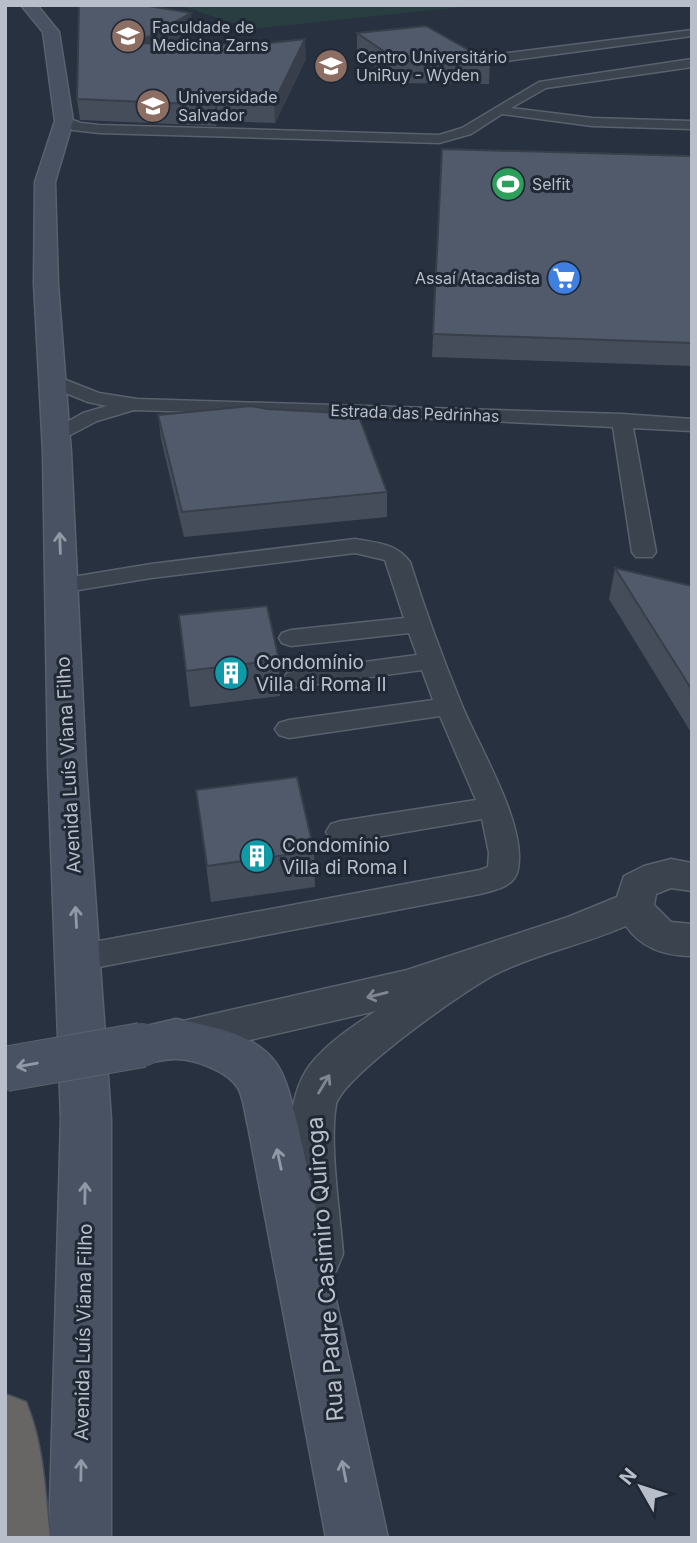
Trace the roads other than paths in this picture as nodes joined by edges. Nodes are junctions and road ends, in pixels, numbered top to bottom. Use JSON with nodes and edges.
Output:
{"nodes":[{"id":1,"x":28,"y":5,"type":"edge"},
{"id":2,"x":692,"y":33,"type":"edge"},
{"id":3,"x":627,"y":42,"type":"junction"},
{"id":4,"x":484,"y":60,"type":"edge"},
{"id":5,"x":692,"y":62,"type":"edge"},
{"id":6,"x":673,"y":64,"type":"junction"},
{"id":7,"x":498,"y":110,"type":"junction"},
{"id":8,"x":692,"y":125,"type":"edge"},
{"id":9,"x":74,"y":130,"type":"junction"},
{"id":10,"x":53,"y":381,"type":"junction"},
{"id":11,"x":137,"y":405,"type":"junction"},
{"id":12,"x":622,"y":420,"type":"junction"},
{"id":13,"x":692,"y":425,"type":"edge"},
{"id":14,"x":55,"y":437,"type":"junction"},
{"id":15,"x":644,"y":552,"type":"dead end"},
{"id":16,"x":60,"y":586,"type":"junction"},
{"id":17,"x":418,"y":624,"type":"junction"},
{"id":18,"x":291,"y":638,"type":"dead end"},
{"id":19,"x":432,"y":661,"type":"junction"},
{"id":20,"x":296,"y":679,"type":"dead end"},
{"id":21,"x":449,"y":706,"type":"junction"},
{"id":22,"x":289,"y":729,"type":"dead end"},
{"id":23,"x":492,"y":807,"type":"junction"},
{"id":24,"x":341,"y":832,"type":"dead end"},
{"id":25,"x":692,"y":877,"type":"edge"},
{"id":26,"x":639,"y":916,"type":"junction"},
{"id":27,"x":692,"y":940,"type":"edge"},
{"id":28,"x":78,"y":958,"type":"junction"},
{"id":29,"x":489,"y":958,"type":"junction"},
{"id":30,"x":159,"y":1042,"type":"junction"},
{"id":31,"x":5,"y":1069,"type":"edge"},
{"id":32,"x":328,"y":1394,"type":"junction"},
{"id":33,"x":5,"y":1423,"type":"edge"},
{"id":34,"x":19,"y":1538,"type":"edge"},
{"id":35,"x":80,"y":1538,"type":"edge"},
{"id":36,"x":357,"y":1538,"type":"edge"}],
"edges":[{"from":1,"to":9,"type":"main road","name":"Avenida Luís Viana Filho"},
{"from":2,"to":3,"type":"street"},
{"from":3,"to":4,"type":"street"},
{"from":3,"to":6,"type":"street"},
{"from":5,"to":6,"type":"street"},
{"from":6,"to":7,"type":"street"},
{"from":7,"to":8,"type":"street"},
{"from":7,"to":9,"type":"street"},
{"from":9,"to":10,"type":"main road","name":"Avenida Luís Viana Filho"},
{"from":10,"to":11,"type":"street","name":"Estrada das Pedrinhas"},
{"from":10,"to":14,"type":"main road","name":"Avenida Luís Viana Filho"},
{"from":11,"to":12,"type":"street","name":"Estrada das Pedrinhas"},
{"from":11,"to":14,"type":"street","name":"Estrada das Pedrinhas"},
{"from":12,"to":13,"type":"street","name":"Estrada das Pedrinhas"},
{"from":12,"to":15,"type":"street"},
{"from":16,"to":14,"type":"main road","name":"Avenida Luís Viana Filho","one_way":true},
{"from":16,"to":17,"type":"street"},
{"from":28,"to":16,"type":"main road","name":"Avenida Luís Viana Filho","one_way":true},
{"from":17,"to":18,"type":"street"},
{"from":17,"to":19,"type":"street"},
{"from":19,"to":20,"type":"street"},
{"from":19,"to":21,"type":"street"},
{"from":21,"to":22,"type":"street"},
{"from":21,"to":23,"type":"street"},
{"from":23,"to":24,"type":"street"},
{"from":23,"to":28,"type":"street"},
{"from":25,"to":26,"type":"street"},
{"from":26,"to":27,"type":"street"},
{"from":26,"to":29,"type":"street","name":"Rua Padre Casimiro Quiroga"},
{"from":35,"to":28,"type":"main road","name":"Avenida Luís Viana Filho","one_way":true},
{"from":29,"to":30,"type":"street","name":"Rua Padre Casimiro Quiroga","one_way":true},
{"from":32,"to":29,"type":"street","name":"Rua Padre Casimiro Quiroga","one_way":true},
{"from":30,"to":31,"type":"main road","one_way":true,"bridge":true},
{"from":32,"to":30,"type":"main road","one_way":true},
{"from":36,"to":32,"type":"main road","name":"Rua Padre Casimiro Quiroga","one_way":true},
{"from":33,"to":34,"type":"highway"}]}
